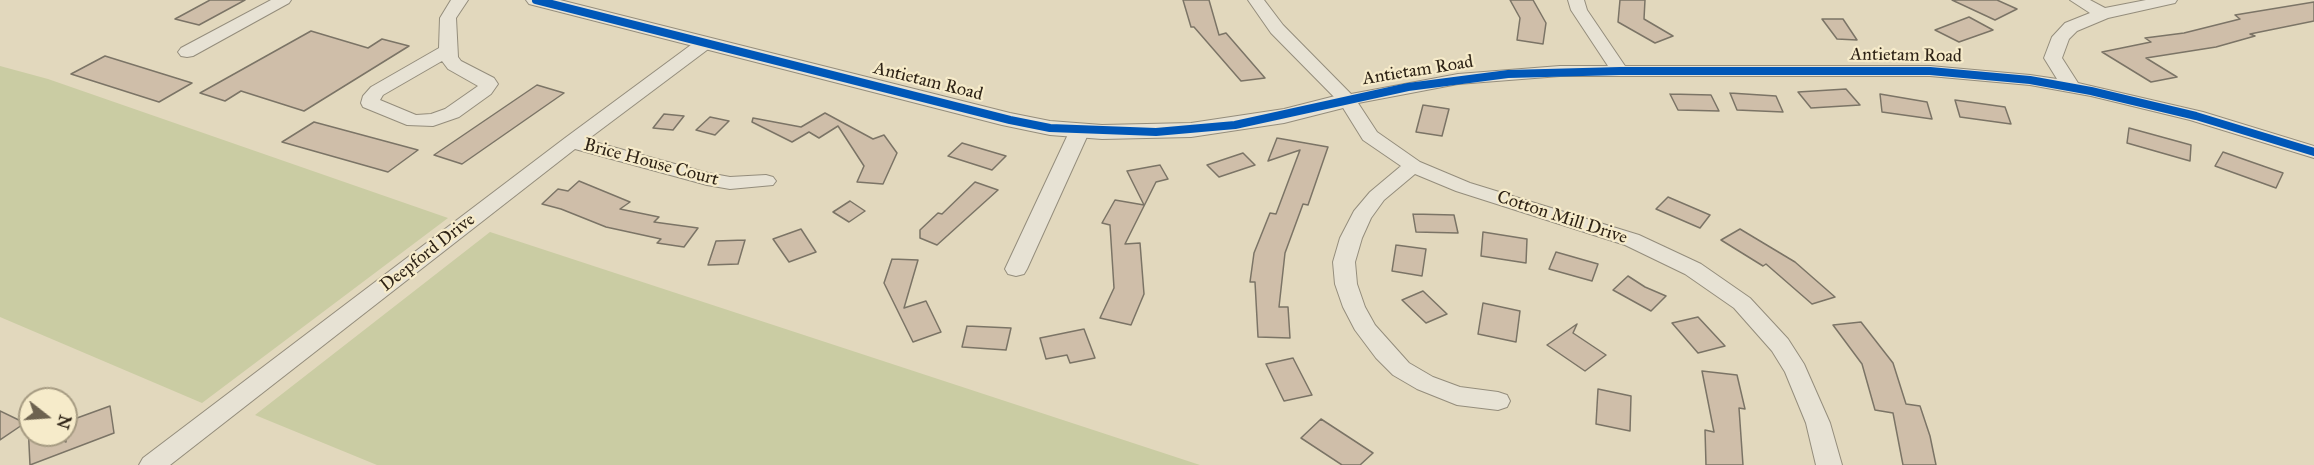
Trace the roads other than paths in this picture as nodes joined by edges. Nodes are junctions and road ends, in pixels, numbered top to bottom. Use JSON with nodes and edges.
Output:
{"nodes":[{"id":1,"x":283,"y":0,"type":"edge"},
{"id":2,"x":460,"y":0,"type":"edge"},
{"id":3,"x":536,"y":0,"type":"edge"},
{"id":4,"x":1256,"y":0,"type":"edge"},
{"id":5,"x":1576,"y":0,"type":"edge"},
{"id":6,"x":2078,"y":0,"type":"edge"},
{"id":7,"x":2169,"y":0,"type":"edge"},
{"id":8,"x":2103,"y":14,"type":"junction"},
{"id":9,"x":705,"y":43,"type":"junction"},
{"id":10,"x":448,"y":50,"type":"junction"},
{"id":11,"x":187,"y":52,"type":"dead end"},
{"id":12,"x":1620,"y":71,"type":"junction"},
{"id":13,"x":2071,"y":87,"type":"junction"},
{"id":14,"x":1347,"y":100,"type":"junction"},
{"id":15,"x":1080,"y":130,"type":"junction"},
{"id":16,"x":572,"y":142,"type":"junction"},
{"id":17,"x":2314,"y":152,"type":"edge"},
{"id":18,"x":1413,"y":166,"type":"junction"},
{"id":19,"x":766,"y":181,"type":"dead end"},
{"id":20,"x":1016,"y":269,"type":"dead end"},
{"id":21,"x":1498,"y":401,"type":"dead end"},
{"id":22,"x":152,"y":465,"type":"edge"},
{"id":23,"x":1829,"y":465,"type":"edge"}],
"edges":[{"from":1,"to":11,"type":"street"},
{"from":2,"to":10,"type":"street"},
{"from":3,"to":9,"type":"street","name":"Antietam Road"},
{"from":4,"to":14,"type":"street","name":"Cotton Mill Drive"},
{"from":5,"to":12,"type":"street"},
{"from":6,"to":8,"type":"street"},
{"from":7,"to":8,"type":"street"},
{"from":8,"to":13,"type":"street"},
{"from":9,"to":15,"type":"street","name":"Antietam Road"},
{"from":9,"to":16,"type":"street","name":"Deepford Drive"},
{"from":10,"to":10,"type":"street"},
{"from":12,"to":13,"type":"street","name":"Antietam Road"},
{"from":12,"to":14,"type":"street","name":"Antietam Road"},
{"from":13,"to":17,"type":"street","name":"Antietam Road"},
{"from":14,"to":15,"type":"street","name":"Antietam Road"},
{"from":14,"to":18,"type":"street","name":"Cotton Mill Drive"},
{"from":15,"to":20,"type":"street"},
{"from":16,"to":19,"type":"street","name":"Brice House Court"},
{"from":16,"to":22,"type":"street","name":"Deepford Drive"},
{"from":18,"to":21,"type":"street"},
{"from":18,"to":23,"type":"street","name":"Cotton Mill Drive"}]}
